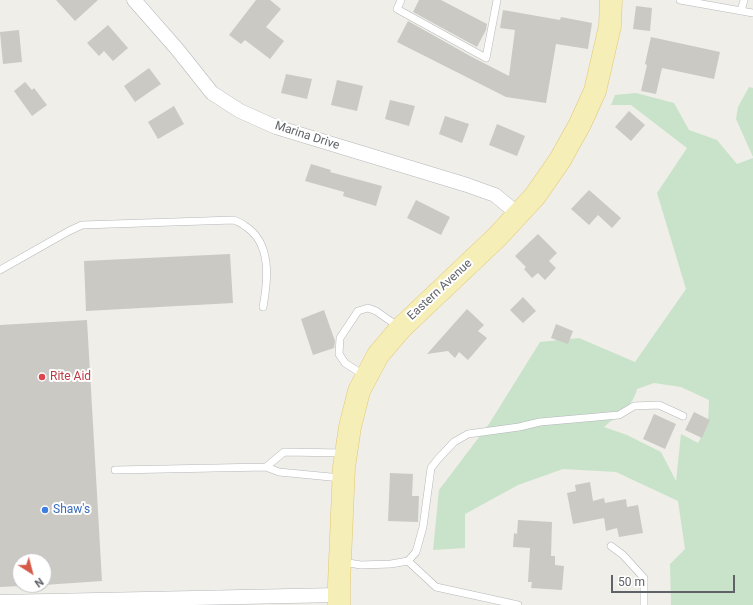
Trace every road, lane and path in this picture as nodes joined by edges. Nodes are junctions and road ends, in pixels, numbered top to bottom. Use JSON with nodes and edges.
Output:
{"nodes":[{"id":1,"x":134,"y":0,"type":"edge"},
{"id":2,"x":400,"y":0,"type":"edge"},
{"id":3,"x":497,"y":0,"type":"edge"},
{"id":4,"x":612,"y":0,"type":"edge"},
{"id":5,"x":680,"y":0,"type":"edge"},
{"id":6,"x":744,"y":0,"type":"edge"},
{"id":7,"x":741,"y":11,"type":"junction"},
{"id":8,"x":753,"y":13,"type":"edge"},
{"id":9,"x":518,"y":214,"type":"junction"},
{"id":10,"x":0,"y":270,"type":"edge"},
{"id":11,"x":263,"y":307,"type":"dead end"},
{"id":12,"x":401,"y":328,"type":"junction"},
{"id":13,"x":366,"y":377,"type":"junction"},
{"id":14,"x":684,"y":416,"type":"dead end"},
{"id":15,"x":346,"y":453,"type":"junction"},
{"id":16,"x":266,"y":467,"type":"junction"},
{"id":17,"x":115,"y":470,"type":"dead end"},
{"id":18,"x":343,"y":479,"type":"junction"},
{"id":19,"x":611,"y":546,"type":"dead end"},
{"id":20,"x":408,"y":561,"type":"junction"},
{"id":21,"x":340,"y":562,"type":"junction"},
{"id":22,"x":339,"y":600,"type":"edge"},
{"id":23,"x":4,"y":603,"type":"edge"},
{"id":24,"x":55,"y":603,"type":"edge"},
{"id":25,"x":518,"y":605,"type":"edge"},
{"id":26,"x":644,"y":605,"type":"edge"}],
"edges":[{"from":1,"to":9,"type":"street","name":"Marina Drive"},
{"from":2,"to":3,"type":"lane"},
{"from":4,"to":9,"type":"main road","name":"Eastern Avenue"},
{"from":5,"to":7,"type":"lane"},
{"from":6,"to":7,"type":"lane"},
{"from":7,"to":8,"type":"lane"},
{"from":9,"to":12,"type":"main road","name":"Eastern Avenue"},
{"from":10,"to":11,"type":"lane"},
{"from":12,"to":13,"type":"main road","name":"Eastern Avenue"},
{"from":12,"to":13,"type":"lane"},
{"from":13,"to":15,"type":"main road","name":"Eastern Avenue"},
{"from":14,"to":20,"type":"lane"},
{"from":15,"to":16,"type":"lane"},
{"from":15,"to":18,"type":"main road","name":"Eastern Avenue"},
{"from":16,"to":17,"type":"lane"},
{"from":16,"to":18,"type":"lane"},
{"from":18,"to":21,"type":"main road","name":"Eastern Avenue"},
{"from":19,"to":26,"type":"lane"},
{"from":20,"to":21,"type":"lane"},
{"from":20,"to":25,"type":"lane"},
{"from":21,"to":22,"type":"main road","name":"Eastern Avenue"},
{"from":22,"to":24,"type":"street"},
{"from":23,"to":24,"type":"street"}]}
